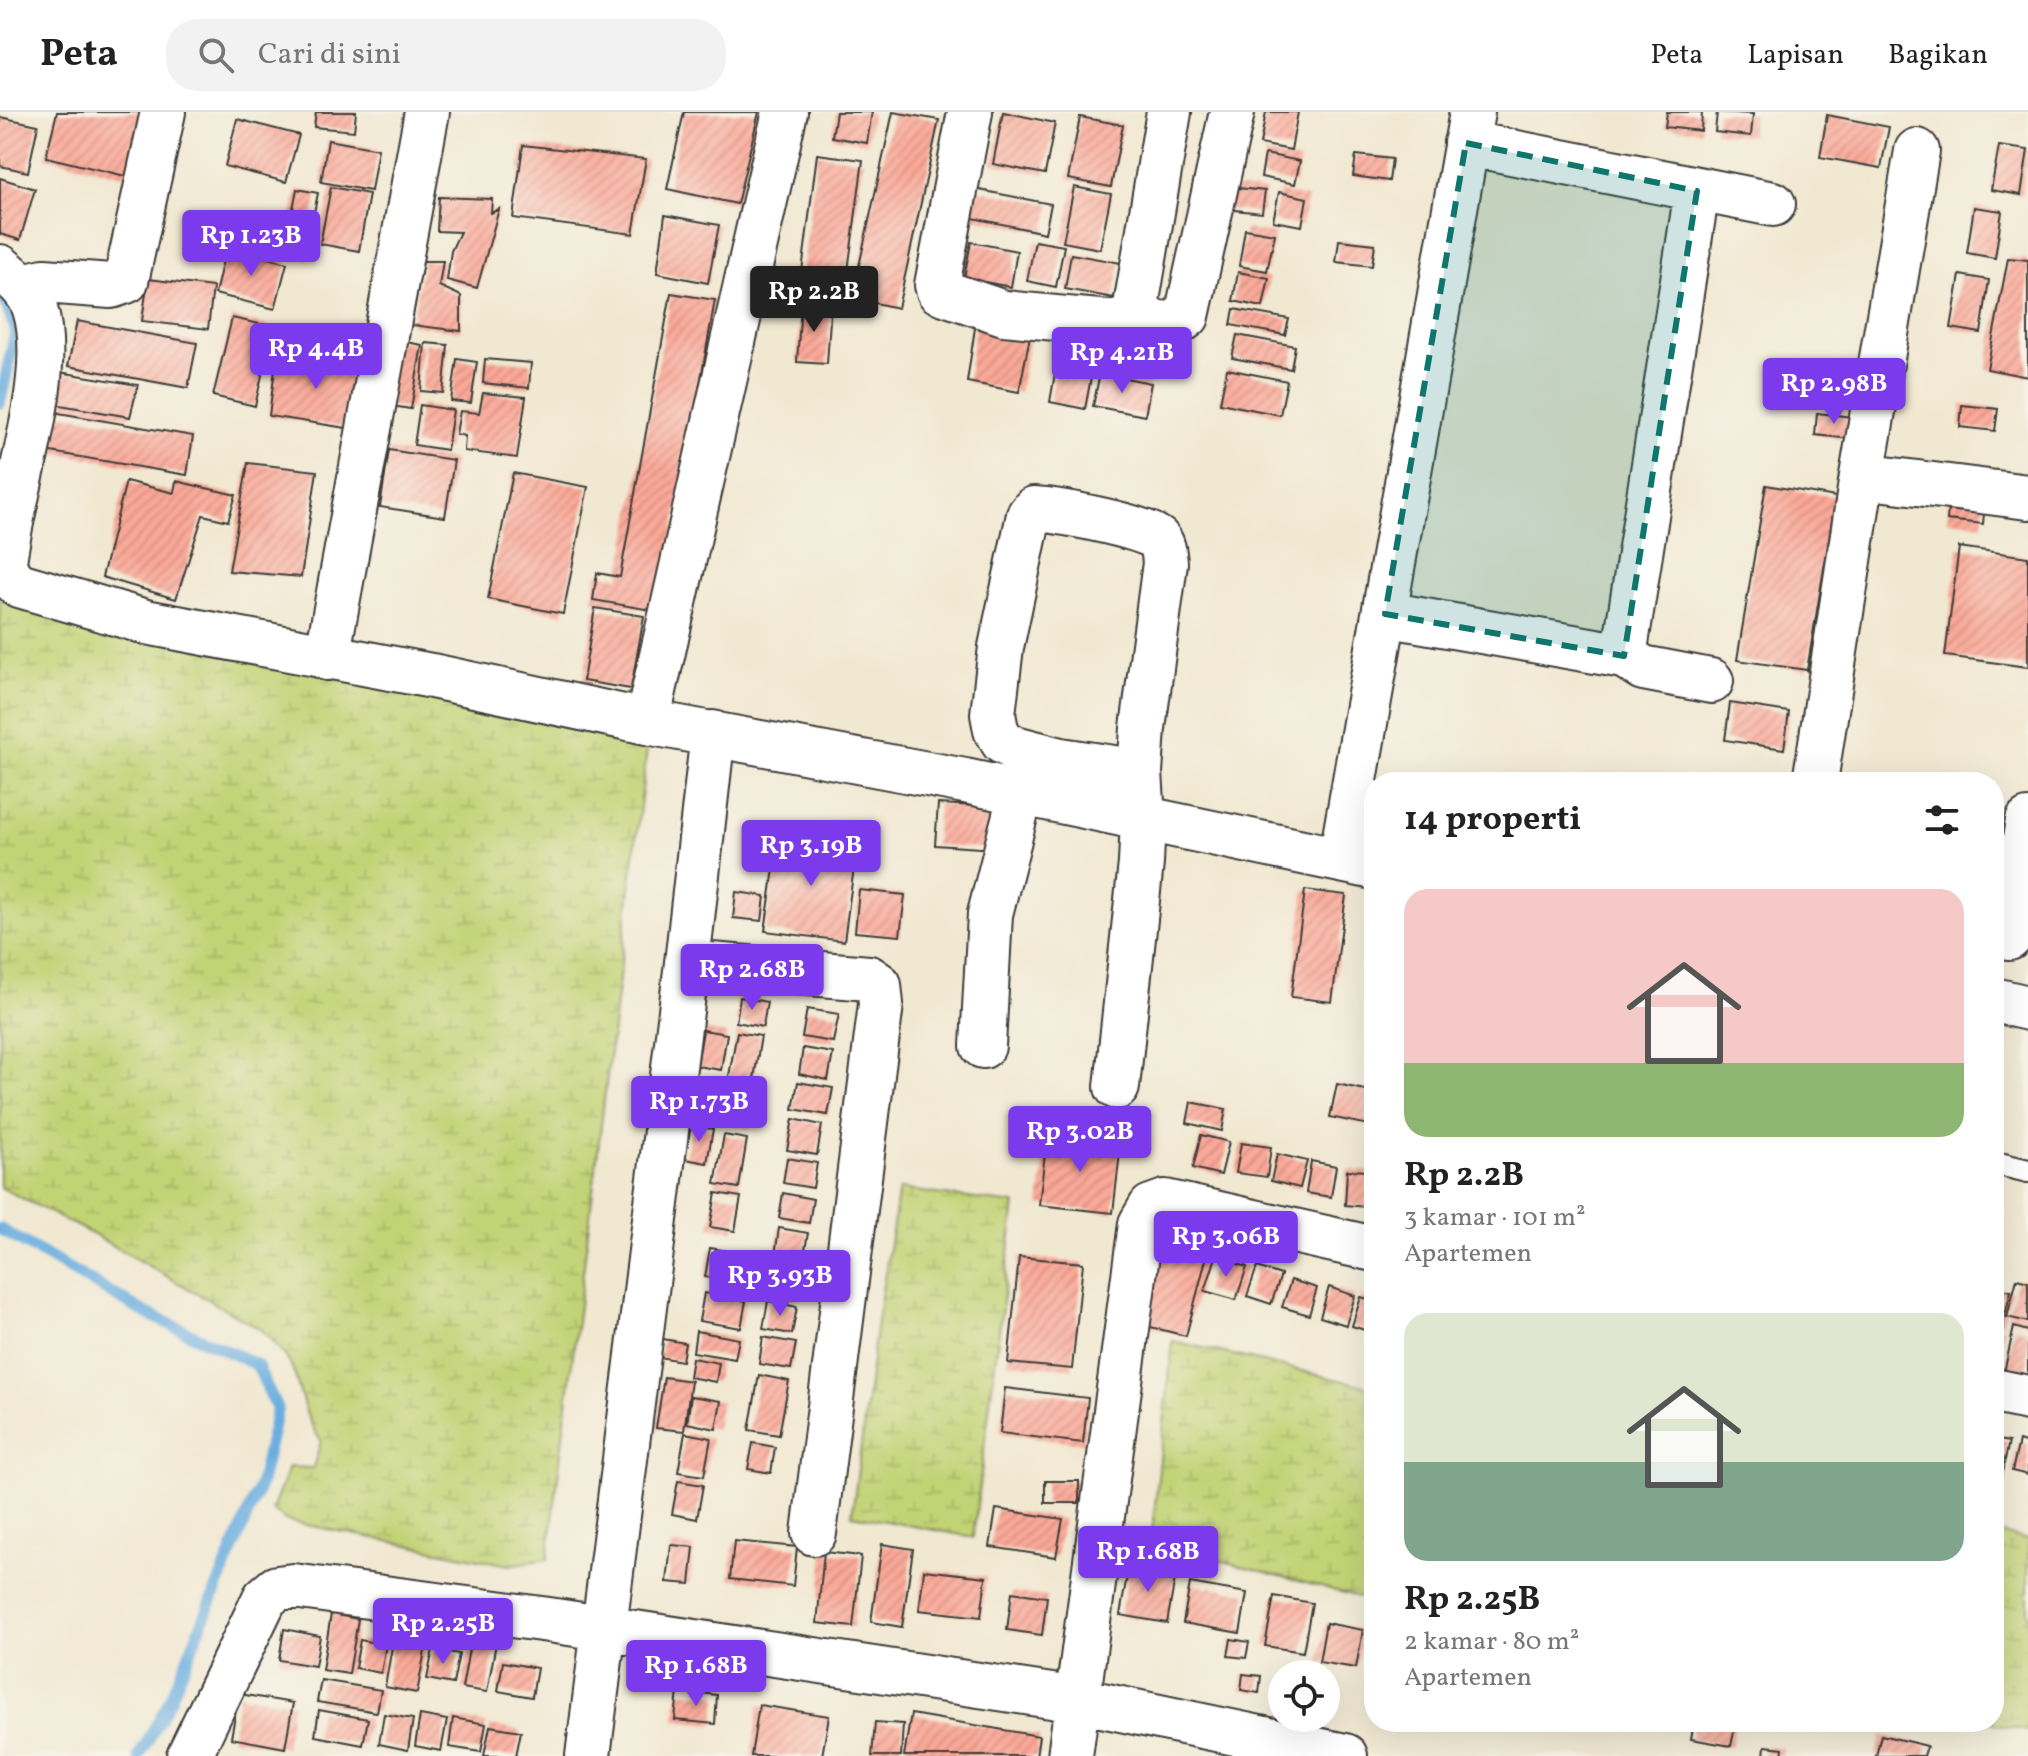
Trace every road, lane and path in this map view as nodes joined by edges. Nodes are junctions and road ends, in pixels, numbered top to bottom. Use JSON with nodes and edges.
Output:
{"nodes":[{"id":1,"x":163,"y":112,"type":"edge"},
{"id":2,"x":427,"y":112,"type":"edge"},
{"id":3,"x":785,"y":112,"type":"edge"},
{"id":4,"x":970,"y":112,"type":"edge"},
{"id":5,"x":1169,"y":112,"type":"edge"},
{"id":6,"x":1232,"y":112,"type":"edge"},
{"id":7,"x":1469,"y":128,"type":"edge"},
{"id":8,"x":1917,"y":151,"type":"dead end"},
{"id":9,"x":1697,"y":191,"type":"junction"},
{"id":10,"x":1773,"y":204,"type":"dead end"},
{"id":11,"x":11,"y":277,"type":"edge"},
{"id":12,"x":1134,"y":318,"type":"junction"},
{"id":13,"x":1862,"y":476,"type":"junction"},
{"id":14,"x":2028,"y":497,"type":"edge"},
{"id":15,"x":1385,"y":614,"type":"junction"},
{"id":16,"x":1624,"y":656,"type":"junction"},
{"id":17,"x":327,"y":658,"type":"junction"},
{"id":18,"x":1711,"y":681,"type":"dead end"},
{"id":19,"x":647,"y":722,"type":"junction"},
{"id":20,"x":713,"y":733,"type":"junction"},
{"id":21,"x":1140,"y":772,"type":"junction"},
{"id":22,"x":1367,"y":772,"type":"edge"},
{"id":23,"x":1817,"y":772,"type":"edge"},
{"id":24,"x":1021,"y":792,"type":"junction"},
{"id":25,"x":1364,"y":802,"type":"edge"},
{"id":26,"x":1143,"y":818,"type":"junction"},
{"id":27,"x":2028,"y":821,"type":"edge"},
{"id":28,"x":1357,"y":864,"type":"edge"},
{"id":29,"x":2009,"y":938,"type":"dead end"},
{"id":30,"x":687,"y":963,"type":"junction"},
{"id":31,"x":2004,"y":1002,"type":"edge"},
{"id":32,"x":2028,"y":1008,"type":"edge"},
{"id":33,"x":983,"y":1046,"type":"dead end"},
{"id":34,"x":1117,"y":1087,"type":"dead end"},
{"id":35,"x":2004,"y":1165,"type":"edge"},
{"id":36,"x":2028,"y":1171,"type":"edge"},
{"id":37,"x":1364,"y":1247,"type":"edge"},
{"id":38,"x":2004,"y":1393,"type":"edge"},
{"id":39,"x":2028,"y":1398,"type":"edge"},
{"id":40,"x":814,"y":1533,"type":"dead end"},
{"id":41,"x":603,"y":1628,"type":"junction"},
{"id":42,"x":1078,"y":1700,"type":"junction"},
{"id":43,"x":189,"y":1756,"type":"edge"},
{"id":44,"x":588,"y":1756,"type":"edge"},
{"id":45,"x":1070,"y":1756,"type":"edge"},
{"id":46,"x":1345,"y":1756,"type":"edge"}],
"edges":[{"from":1,"to":11,"type":"street"},
{"from":2,"to":17,"type":"street"},
{"from":3,"to":19,"type":"street"},
{"from":4,"to":12,"type":"street"},
{"from":5,"to":12,"type":"street"},
{"from":6,"to":12,"type":"street"},
{"from":7,"to":9,"type":"street"},
{"from":7,"to":15,"type":"street"},
{"from":8,"to":13,"type":"street"},
{"from":9,"to":10,"type":"street"},
{"from":9,"to":16,"type":"street"},
{"from":11,"to":17,"type":"street"},
{"from":13,"to":14,"type":"street"},
{"from":13,"to":23,"type":"street"},
{"from":15,"to":16,"type":"street"},
{"from":15,"to":22,"type":"street"},
{"from":16,"to":18,"type":"street"},
{"from":17,"to":19,"type":"street"},
{"from":19,"to":20,"type":"street"},
{"from":20,"to":24,"type":"street"},
{"from":20,"to":30,"type":"street"},
{"from":21,"to":21,"type":"street"},
{"from":21,"to":26,"type":"street"},
{"from":24,"to":26,"type":"street"},
{"from":24,"to":33,"type":"street"},
{"from":25,"to":28,"type":"street"},
{"from":26,"to":28,"type":"street"},
{"from":26,"to":34,"type":"street"},
{"from":27,"to":29,"type":"street"},
{"from":30,"to":40,"type":"street"},
{"from":30,"to":41,"type":"street"},
{"from":31,"to":32,"type":"street"},
{"from":35,"to":36,"type":"lane"},
{"from":37,"to":42,"type":"street"},
{"from":38,"to":39,"type":"street"},
{"from":41,"to":42,"type":"street"},
{"from":41,"to":43,"type":"street"},
{"from":41,"to":44,"type":"street"},
{"from":42,"to":45,"type":"street"},
{"from":42,"to":46,"type":"street"}]}
